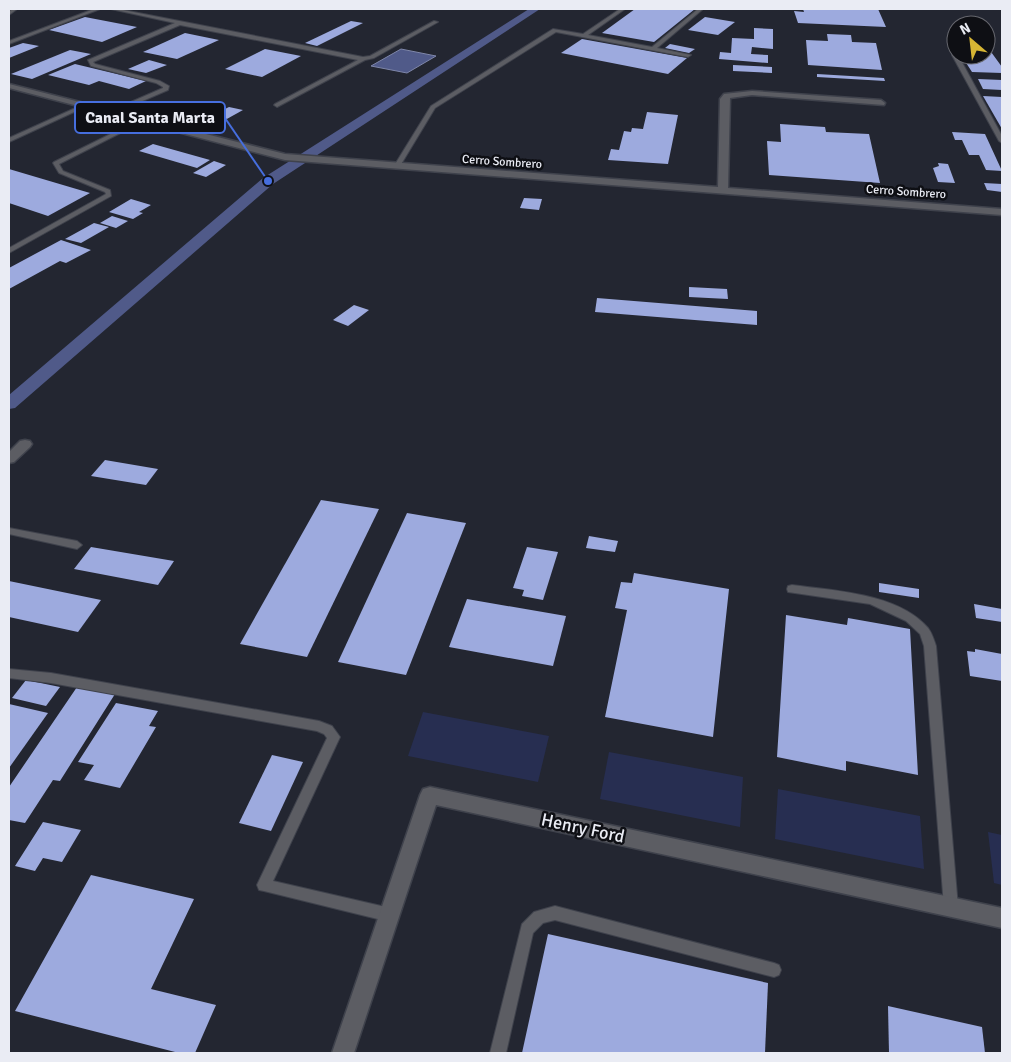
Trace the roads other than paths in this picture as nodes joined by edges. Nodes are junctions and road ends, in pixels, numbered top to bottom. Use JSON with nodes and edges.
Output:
{"nodes":[{"id":1,"x":15,"y":9,"type":"edge"},
{"id":2,"x":98,"y":9,"type":"edge"},
{"id":3,"x":113,"y":9,"type":"edge"},
{"id":4,"x":624,"y":9,"type":"edge"},
{"id":5,"x":701,"y":9,"type":"edge"},
{"id":6,"x":9,"y":14,"type":"edge"},
{"id":7,"x":436,"y":22,"type":"dead end"},
{"id":8,"x":180,"y":23,"type":"junction"},
{"id":9,"x":584,"y":35,"type":"junction"},
{"id":10,"x":9,"y":43,"type":"edge"},
{"id":11,"x":652,"y":48,"type":"junction"},
{"id":12,"x":688,"y":55,"type":"dead end"},
{"id":13,"x":363,"y":59,"type":"junction"},
{"id":14,"x":961,"y":65,"type":"edge"},
{"id":15,"x":9,"y":86,"type":"edge"},
{"id":16,"x":880,"y":102,"type":"dead end"},
{"id":17,"x":277,"y":105,"type":"dead end"},
{"id":18,"x":84,"y":106,"type":"junction"},
{"id":19,"x":110,"y":113,"type":"junction"},
{"id":20,"x":141,"y":121,"type":"junction"},
{"id":21,"x":9,"y":140,"type":"edge"},
{"id":22,"x":1002,"y":141,"type":"edge"},
{"id":23,"x":397,"y":166,"type":"junction"},
{"id":24,"x":723,"y":191,"type":"junction"},
{"id":25,"x":1002,"y":212,"type":"edge"},
{"id":26,"x":9,"y":251,"type":"edge"},
{"id":27,"x":25,"y":444,"type":"dead end"},
{"id":28,"x":9,"y":459,"type":"edge"},
{"id":29,"x":9,"y":531,"type":"edge"},
{"id":30,"x":77,"y":545,"type":"dead end"},
{"id":31,"x":792,"y":589,"type":"dead end"},
{"id":32,"x":9,"y":673,"type":"edge"},
{"id":33,"x":951,"y":907,"type":"junction"},
{"id":34,"x":390,"y":915,"type":"junction"},
{"id":35,"x":1002,"y":918,"type":"edge"},
{"id":36,"x":774,"y":970,"type":"dead end"},
{"id":37,"x":343,"y":1053,"type":"edge"},
{"id":38,"x":498,"y":1053,"type":"edge"}],
"edges":[{"from":1,"to":6,"type":"lane"},
{"from":2,"to":10,"type":"lane"},
{"from":3,"to":8,"type":"lane"},
{"from":4,"to":9,"type":"lane"},
{"from":5,"to":11,"type":"lane"},
{"from":7,"to":13,"type":"lane"},
{"from":8,"to":13,"type":"lane"},
{"from":8,"to":19,"type":"lane"},
{"from":9,"to":11,"type":"lane"},
{"from":9,"to":23,"type":"lane"},
{"from":11,"to":12,"type":"lane"},
{"from":13,"to":17,"type":"lane"},
{"from":14,"to":22,"type":"lane"},
{"from":15,"to":18,"type":"street","name":"Cerro Sombrero"},
{"from":16,"to":24,"type":"street"},
{"from":18,"to":19,"type":"street","name":"Cerro Sombrero"},
{"from":18,"to":21,"type":"lane"},
{"from":19,"to":20,"type":"street","name":"Cerro Sombrero"},
{"from":20,"to":23,"type":"street","name":"Cerro Sombrero"},
{"from":20,"to":26,"type":"lane"},
{"from":23,"to":24,"type":"street","name":"Cerro Sombrero"},
{"from":24,"to":25,"type":"street","name":"Cerro Sombrero"},
{"from":27,"to":28,"type":"street"},
{"from":29,"to":30,"type":"lane"},
{"from":31,"to":33,"type":"lane"},
{"from":32,"to":34,"type":"lane"},
{"from":33,"to":34,"type":"street","name":"Henry Ford"},
{"from":33,"to":35,"type":"street","name":"Henry Ford"},
{"from":34,"to":37,"type":"street","name":"Henry Ford"},
{"from":36,"to":38,"type":"lane"}]}
